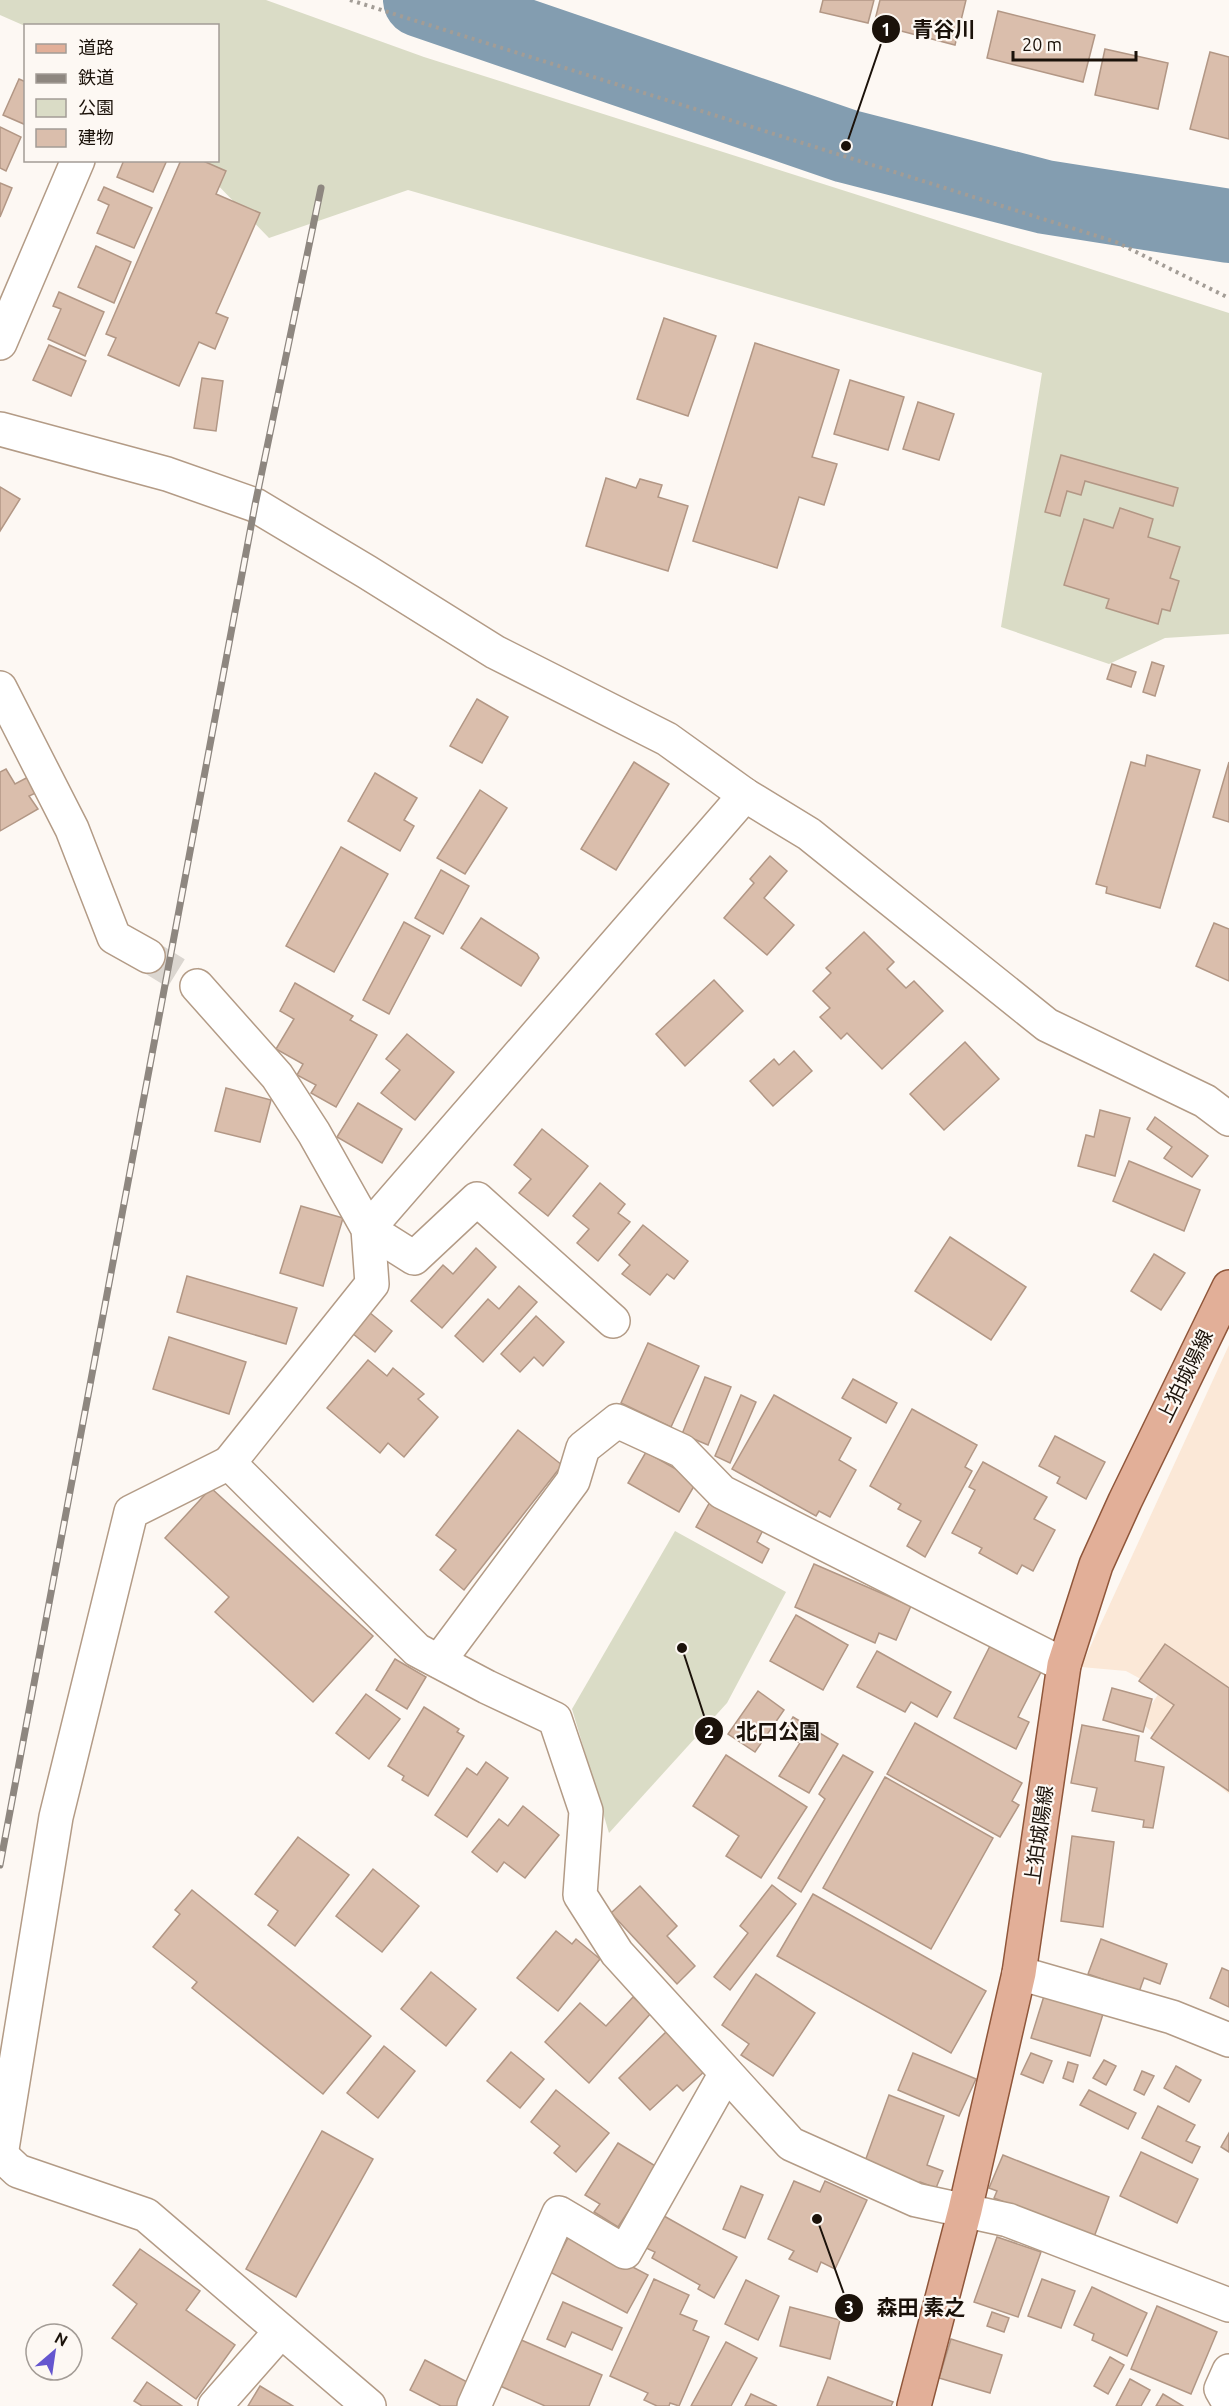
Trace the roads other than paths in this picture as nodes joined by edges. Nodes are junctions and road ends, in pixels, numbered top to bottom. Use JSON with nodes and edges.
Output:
{"nodes":[{"id":1,"x":77,"y":162,"type":"edge"},
{"id":2,"x":0,"y":343,"type":"edge"},
{"id":3,"x":0,"y":429,"type":"edge"},
{"id":4,"x":0,"y":688,"type":"edge"},
{"id":5,"x":745,"y":795,"type":"junction"},
{"id":6,"x":148,"y":956,"type":"tunnel mouth"},
{"id":7,"x":197,"y":986,"type":"tunnel mouth"},
{"id":8,"x":1229,"y":1119,"type":"edge"},
{"id":9,"x":368,"y":1229,"type":"junction"},
{"id":10,"x":1229,"y":1287,"type":"edge"},
{"id":11,"x":613,"y":1322,"type":"dead end"},
{"id":12,"x":229,"y":1463,"type":"junction"},
{"id":13,"x":440,"y":1661,"type":"junction"},
{"id":14,"x":1064,"y":1665,"type":"junction"},
{"id":15,"x":1019,"y":1973,"type":"junction"},
{"id":16,"x":1229,"y":2040,"type":"edge"},
{"id":17,"x":726,"y":2073,"type":"junction"},
{"id":18,"x":0,"y":2155,"type":"edge"},
{"id":19,"x":965,"y":2210,"type":"junction"},
{"id":20,"x":1229,"y":2305,"type":"edge"},
{"id":21,"x":281,"y":2331,"type":"junction"},
{"id":22,"x":1229,"y":2371,"type":"edge"},
{"id":23,"x":1229,"y":2403,"type":"edge"},
{"id":24,"x":215,"y":2406,"type":"edge"},
{"id":25,"x":369,"y":2406,"type":"edge"},
{"id":26,"x":474,"y":2406,"type":"edge"},
{"id":27,"x":914,"y":2406,"type":"edge"}],
"edges":[{"from":1,"to":2,"type":"street"},
{"from":3,"to":5,"type":"street"},
{"from":4,"to":6,"type":"street"},
{"from":5,"to":8,"type":"street"},
{"from":5,"to":9,"type":"street"},
{"from":7,"to":9,"type":"street"},
{"from":9,"to":11,"type":"street"},
{"from":9,"to":12,"type":"street"},
{"from":10,"to":14,"type":"main road","name":"上狛城陽線"},
{"from":12,"to":13,"type":"street"},
{"from":12,"to":18,"type":"street"},
{"from":13,"to":14,"type":"street"},
{"from":13,"to":17,"type":"street"},
{"from":14,"to":15,"type":"main road","name":"上狛城陽線"},
{"from":15,"to":16,"type":"street"},
{"from":15,"to":19,"type":"main road","name":"上狛城陽線"},
{"from":17,"to":19,"type":"street"},
{"from":17,"to":26,"type":"street"},
{"from":18,"to":21,"type":"street"},
{"from":19,"to":20,"type":"street"},
{"from":19,"to":27,"type":"main road","name":"上狛城陽線"},
{"from":21,"to":24,"type":"street"},
{"from":21,"to":25,"type":"street"},
{"from":22,"to":23,"type":"street"}]}
